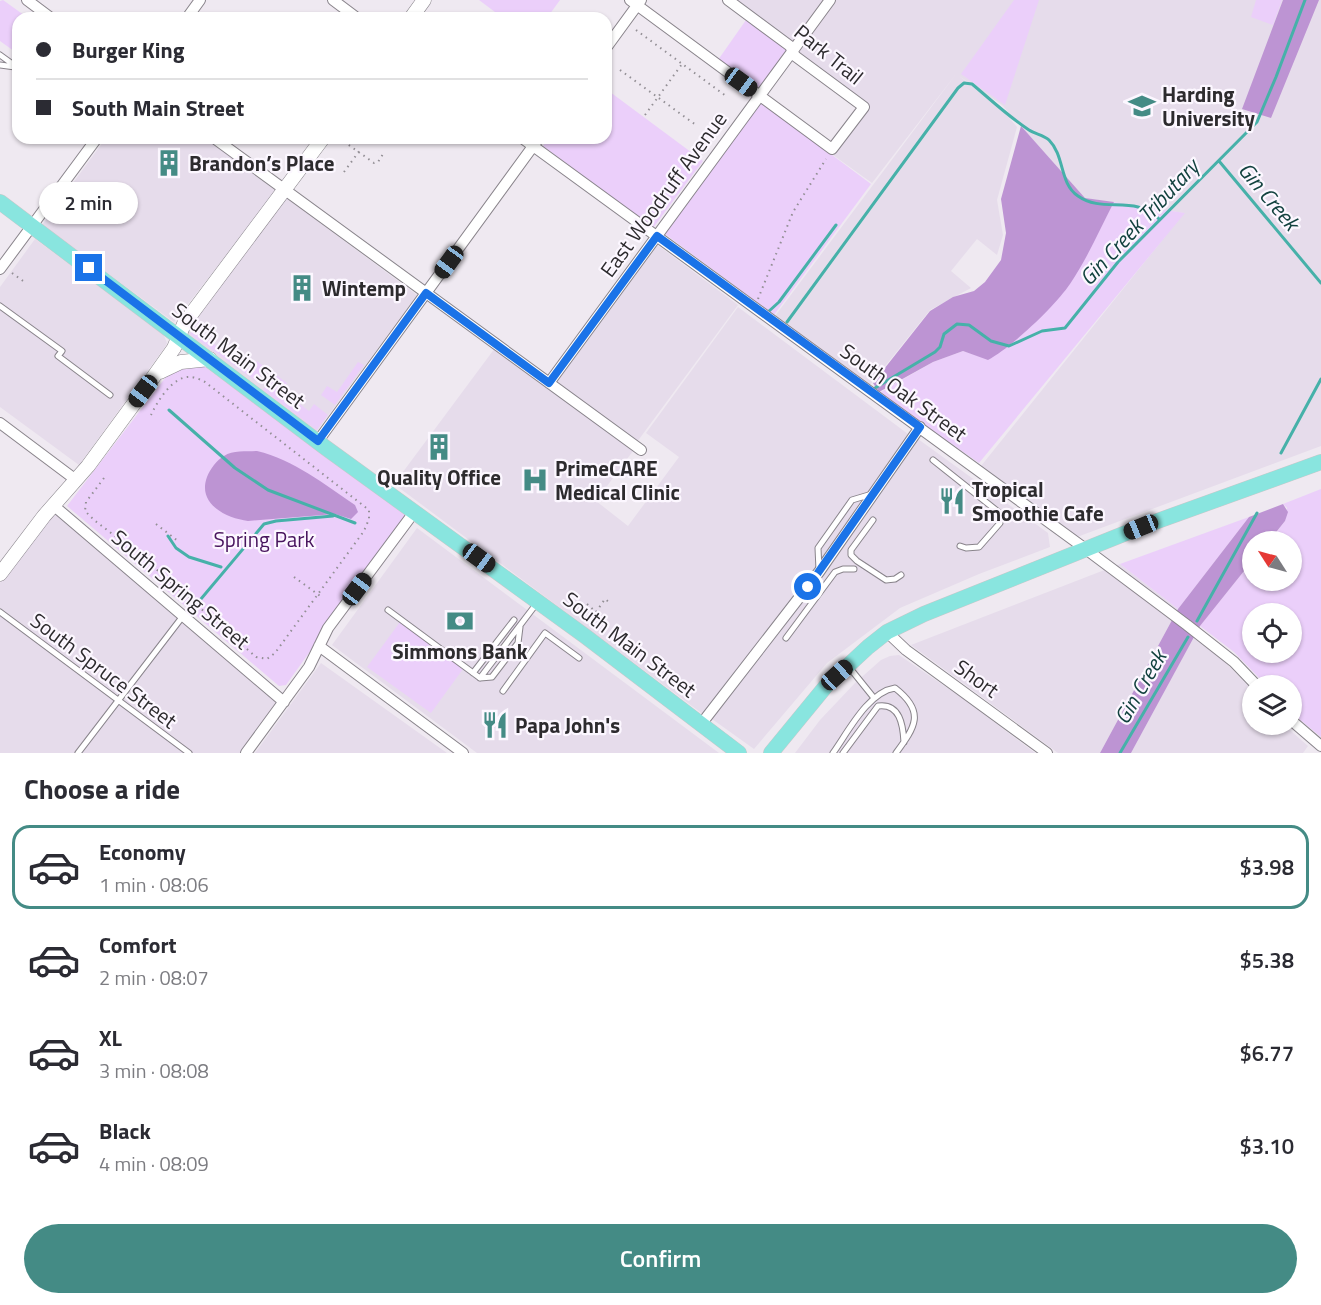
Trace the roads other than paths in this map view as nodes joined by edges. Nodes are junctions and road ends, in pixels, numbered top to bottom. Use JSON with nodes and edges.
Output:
{"nodes":[{"id":1,"x":27,"y":0,"type":"edge"},
{"id":2,"x":333,"y":0,"type":"edge"},
{"id":3,"x":728,"y":0,"type":"edge"},
{"id":4,"x":831,"y":0,"type":"edge"},
{"id":5,"x":636,"y":2,"type":"edge"},
{"id":6,"x":43,"y":12,"type":"edge"},
{"id":7,"x":349,"y":12,"type":"edge"},
{"id":8,"x":612,"y":39,"type":"edge"},
{"id":9,"x":793,"y":51,"type":"junction"},
{"id":10,"x":0,"y":55,"type":"edge"},
{"id":11,"x":12,"y":64,"type":"edge"},
{"id":12,"x":760,"y":96,"type":"junction"},
{"id":13,"x":93,"y":144,"type":"edge"},
{"id":14,"x":222,"y":144,"type":"edge"},
{"id":15,"x":319,"y":144,"type":"edge"},
{"id":16,"x":535,"y":144,"type":"edge"},
{"id":17,"x":539,"y":144,"type":"edge"},
{"id":18,"x":285,"y":190,"type":"junction"},
{"id":19,"x":0,"y":202,"type":"edge"},
{"id":20,"x":32,"y":226,"type":"junction"},
{"id":21,"x":657,"y":236,"type":"junction"},
{"id":22,"x":0,"y":269,"type":"edge"},
{"id":23,"x":426,"y":293,"type":"junction"},
{"id":24,"x":0,"y":306,"type":"edge"},
{"id":25,"x":180,"y":336,"type":"junction"},
{"id":26,"x":210,"y":359,"type":"junction"},
{"id":27,"x":152,"y":379,"type":"junction"},
{"id":28,"x":549,"y":383,"type":"junction"},
{"id":29,"x":110,"y":395,"type":"dead end"},
{"id":30,"x":0,"y":423,"type":"edge"},
{"id":31,"x":920,"y":427,"type":"junction"},
{"id":32,"x":318,"y":441,"type":"junction"},
{"id":33,"x":641,"y":450,"type":"dead end"},
{"id":34,"x":933,"y":460,"type":"dead end"},
{"id":35,"x":1321,"y":462,"type":"edge"},
{"id":36,"x":76,"y":480,"type":"junction"},
{"id":37,"x":53,"y":505,"type":"junction"},
{"id":38,"x":415,"y":511,"type":"junction"},
{"id":39,"x":873,"y":520,"type":"dead end"},
{"id":40,"x":960,"y":546,"type":"dead end"},
{"id":41,"x":1087,"y":549,"type":"junction"},
{"id":42,"x":854,"y":568,"type":"dead end"},
{"id":43,"x":0,"y":574,"type":"edge"},
{"id":44,"x":901,"y":575,"type":"dead end"},
{"id":45,"x":538,"y":602,"type":"junction"},
{"id":46,"x":388,"y":610,"type":"dead end"},
{"id":47,"x":0,"y":612,"type":"edge"},
{"id":48,"x":183,"y":616,"type":"junction"},
{"id":49,"x":513,"y":620,"type":"dead end"},
{"id":50,"x":520,"y":625,"type":"junction"},
{"id":51,"x":887,"y":632,"type":"junction"},
{"id":52,"x":786,"y":638,"type":"dead end"},
{"id":53,"x":320,"y":646,"type":"junction"},
{"id":54,"x":579,"y":658,"type":"dead end"},
{"id":55,"x":848,"y":666,"type":"junction"},
{"id":56,"x":473,"y":672,"type":"junction"},
{"id":57,"x":1246,"y":675,"type":"edge"},
{"id":58,"x":480,"y":678,"type":"junction"},
{"id":59,"x":503,"y":691,"type":"dead end"},
{"id":60,"x":874,"y":698,"type":"junction"},
{"id":61,"x":118,"y":701,"type":"junction"},
{"id":62,"x":284,"y":702,"type":"junction"},
{"id":63,"x":702,"y":723,"type":"junction"},
{"id":64,"x":1302,"y":730,"type":"edge"},
{"id":65,"x":904,"y":742,"type":"junction"},
{"id":66,"x":1321,"y":746,"type":"edge"},
{"id":67,"x":78,"y":753,"type":"edge"},
{"id":68,"x":189,"y":753,"type":"edge"},
{"id":69,"x":246,"y":753,"type":"edge"},
{"id":70,"x":463,"y":753,"type":"edge"},
{"id":71,"x":739,"y":753,"type":"edge"},
{"id":72,"x":771,"y":753,"type":"edge"},
{"id":73,"x":833,"y":753,"type":"edge"},
{"id":74,"x":843,"y":753,"type":"edge"},
{"id":75,"x":896,"y":753,"type":"edge"},
{"id":76,"x":1047,"y":753,"type":"edge"}],
"edges":[{"from":1,"to":6,"type":"street"},
{"from":2,"to":7,"type":"street"},
{"from":3,"to":9,"type":"street","name":"Park Trail"},
{"from":4,"to":9,"type":"street","name":"East Woodruff Avenue"},
{"from":5,"to":8,"type":"street"},
{"from":5,"to":12,"type":"street"},
{"from":9,"to":12,"type":"street","name":"East Woodruff Avenue"},
{"from":9,"to":12,"type":"street","name":"Park Trail"},
{"from":10,"to":11,"type":"lane"},
{"from":12,"to":21,"type":"street","name":"East Woodruff Avenue"},
{"from":13,"to":20,"type":"street"},
{"from":14,"to":18,"type":"street"},
{"from":15,"to":18,"type":"street"},
{"from":16,"to":23,"type":"street"},
{"from":17,"to":21,"type":"street","name":"South Oak Street"},
{"from":18,"to":23,"type":"street"},
{"from":18,"to":25,"type":"street"},
{"from":19,"to":20,"type":"main road","name":"South Main Street"},
{"from":20,"to":22,"type":"street"},
{"from":20,"to":25,"type":"main road","name":"South Main Street"},
{"from":21,"to":28,"type":"street","name":"East Woodruff Avenue"},
{"from":21,"to":31,"type":"street","name":"South Oak Street"},
{"from":23,"to":28,"type":"street"},
{"from":23,"to":32,"type":"street"},
{"from":24,"to":29,"type":"lane"},
{"from":25,"to":26,"type":"main road","name":"South Main Street"},
{"from":25,"to":27,"type":"street"},
{"from":26,"to":27,"type":"street"},
{"from":26,"to":32,"type":"main road","name":"South Main Street"},
{"from":27,"to":36,"type":"street"},
{"from":28,"to":33,"type":"street"},
{"from":30,"to":36,"type":"street"},
{"from":31,"to":41,"type":"street","name":"South Oak Street"},
{"from":31,"to":63,"type":"street"},
{"from":32,"to":38,"type":"main road","name":"South Main Street"},
{"from":34,"to":40,"type":"lane"},
{"from":35,"to":41,"type":"main road"},
{"from":36,"to":37,"type":"street"},
{"from":37,"to":43,"type":"street"},
{"from":37,"to":48,"type":"street","name":"South Spring Street"},
{"from":38,"to":45,"type":"main road","name":"South Main Street"},
{"from":38,"to":53,"type":"street"},
{"from":39,"to":44,"type":"lane"},
{"from":41,"to":51,"type":"main road"},
{"from":41,"to":57,"type":"street","name":"South Oak Street"},
{"from":42,"to":52,"type":"lane"},
{"from":45,"to":50,"type":"lane"},
{"from":45,"to":63,"type":"main road","name":"South Main Street"},
{"from":46,"to":56,"type":"lane"},
{"from":47,"to":61,"type":"lane","name":"South Spruce Street"},
{"from":48,"to":61,"type":"lane"},
{"from":48,"to":62,"type":"street","name":"South Spring Street"},
{"from":49,"to":56,"type":"lane"},
{"from":50,"to":58,"type":"lane"},
{"from":50,"to":58,"type":"lane"},
{"from":51,"to":55,"type":"main road"},
{"from":51,"to":76,"type":"street","name":"Short"},
{"from":53,"to":62,"type":"street"},
{"from":53,"to":70,"type":"street"},
{"from":54,"to":59,"type":"lane"},
{"from":55,"to":60,"type":"lane"},
{"from":55,"to":72,"type":"main road"},
{"from":56,"to":58,"type":"lane"},
{"from":60,"to":65,"type":"lane"},
{"from":60,"to":73,"type":"lane"},
{"from":61,"to":67,"type":"lane"},
{"from":61,"to":68,"type":"lane","name":"South Spruce Street"},
{"from":62,"to":69,"type":"street"},
{"from":63,"to":71,"type":"main road","name":"South Main Street"},
{"from":64,"to":66,"type":"street"},
{"from":65,"to":74,"type":"lane"},
{"from":65,"to":75,"type":"lane"}]}
